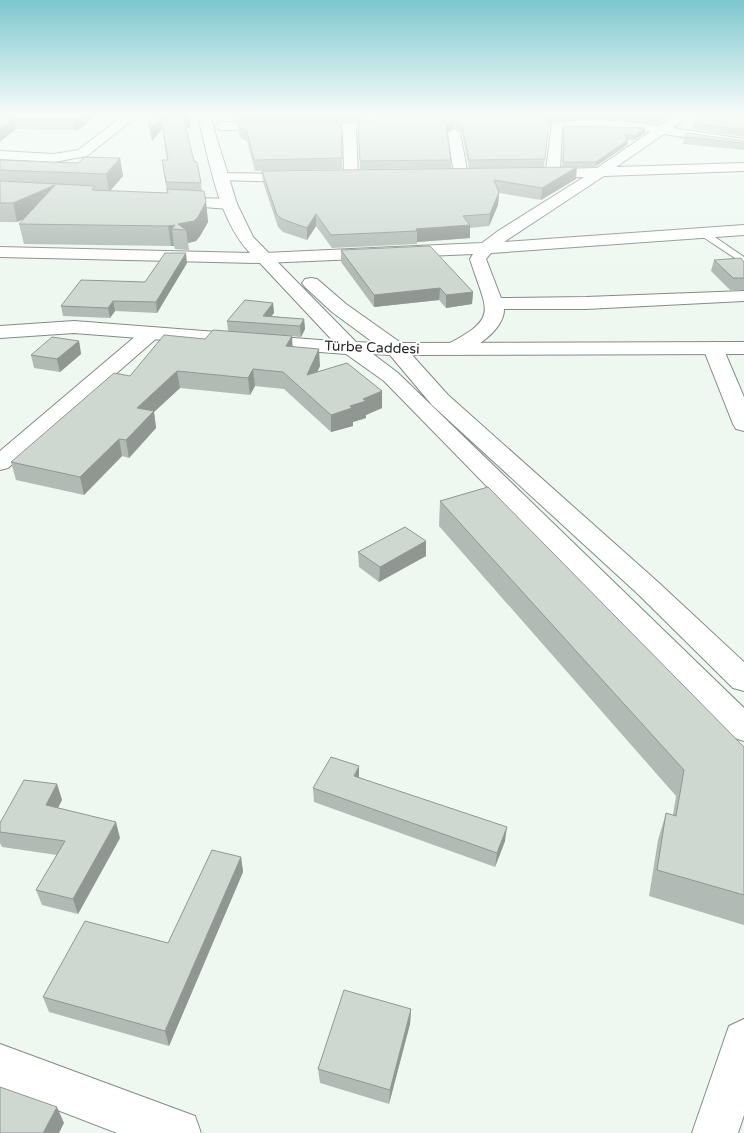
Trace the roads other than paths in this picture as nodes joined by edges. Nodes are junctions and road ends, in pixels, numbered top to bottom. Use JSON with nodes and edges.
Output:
{"nodes":[{"id":1,"x":226,"y":166,"type":"edge"},
{"id":2,"x":355,"y":166,"type":"edge"},
{"id":3,"x":456,"y":166,"type":"edge"},
{"id":4,"x":554,"y":166,"type":"edge"},
{"id":5,"x":609,"y":166,"type":"edge"},
{"id":6,"x":744,"y":167,"type":"edge"},
{"id":7,"x":599,"y":173,"type":"junction"},
{"id":8,"x":525,"y":174,"type":"edge"},
{"id":9,"x":553,"y":174,"type":"junction"},
{"id":10,"x":479,"y":175,"type":"edge"},
{"id":11,"x":317,"y":177,"type":"edge"},
{"id":12,"x":335,"y":177,"type":"edge"},
{"id":13,"x":229,"y":178,"type":"junction"},
{"id":14,"x":159,"y":201,"type":"edge"},
{"id":15,"x":229,"y":204,"type":"junction"},
{"id":16,"x":744,"y":230,"type":"edge"},
{"id":17,"x":703,"y":233,"type":"junction"},
{"id":18,"x":486,"y":248,"type":"junction"},
{"id":19,"x":0,"y":252,"type":"edge"},
{"id":20,"x":274,"y":258,"type":"junction"},
{"id":21,"x":744,"y":261,"type":"edge"},
{"id":22,"x":744,"y":296,"type":"edge"},
{"id":23,"x":495,"y":304,"type":"junction"},
{"id":24,"x":0,"y":324,"type":"edge"},
{"id":25,"x":74,"y":327,"type":"junction"},
{"id":26,"x":0,"y":332,"type":"edge"},
{"id":27,"x":150,"y":333,"type":"junction"},
{"id":28,"x":351,"y":348,"type":"junction"},
{"id":29,"x":713,"y":348,"type":"junction"},
{"id":30,"x":744,"y":348,"type":"edge"},
{"id":31,"x":396,"y":349,"type":"junction"},
{"id":32,"x":453,"y":349,"type":"junction"},
{"id":33,"x":744,"y":424,"type":"edge"},
{"id":34,"x":0,"y":463,"type":"edge"},
{"id":35,"x":744,"y":680,"type":"edge"},
{"id":36,"x":744,"y":728,"type":"edge"},
{"id":37,"x":744,"y":1041,"type":"edge"},
{"id":38,"x":0,"y":1066,"type":"edge"},
{"id":39,"x":178,"y":1133,"type":"edge"},
{"id":40,"x":715,"y":1133,"type":"edge"}],
"edges":[{"from":1,"to":13,"type":"street"},
{"from":2,"to":12,"type":"street"},
{"from":3,"to":10,"type":"street"},
{"from":4,"to":9,"type":"street"},
{"from":5,"to":7,"type":"street"},
{"from":6,"to":7,"type":"street"},
{"from":7,"to":9,"type":"street"},
{"from":7,"to":18,"type":"street"},
{"from":8,"to":9,"type":"street"},
{"from":11,"to":13,"type":"street"},
{"from":13,"to":15,"type":"street"},
{"from":13,"to":20,"type":"street"},
{"from":14,"to":15,"type":"street"},
{"from":15,"to":20,"type":"street"},
{"from":16,"to":17,"type":"street"},
{"from":17,"to":18,"type":"street"},
{"from":17,"to":21,"type":"lane"},
{"from":18,"to":20,"type":"street"},
{"from":18,"to":23,"type":"street"},
{"from":19,"to":20,"type":"street"},
{"from":20,"to":28,"type":"street"},
{"from":20,"to":31,"type":"street"},
{"from":22,"to":23,"type":"street"},
{"from":23,"to":32,"type":"street"},
{"from":24,"to":25,"type":"street"},
{"from":25,"to":26,"type":"street","name":"Türbe Caddesi"},
{"from":25,"to":27,"type":"street","name":"Türbe Caddesi"},
{"from":27,"to":28,"type":"street","name":"Türbe Caddesi"},
{"from":27,"to":34,"type":"street"},
{"from":28,"to":31,"type":"street","name":"Türbe Caddesi"},
{"from":28,"to":36,"type":"street"},
{"from":29,"to":30,"type":"street","name":"Türbe Caddesi"},
{"from":29,"to":32,"type":"street","name":"Türbe Caddesi"},
{"from":29,"to":33,"type":"street"},
{"from":31,"to":32,"type":"street","name":"Türbe Caddesi"},
{"from":31,"to":35,"type":"street"},
{"from":37,"to":40,"type":"street"},
{"from":38,"to":39,"type":"street"}]}
